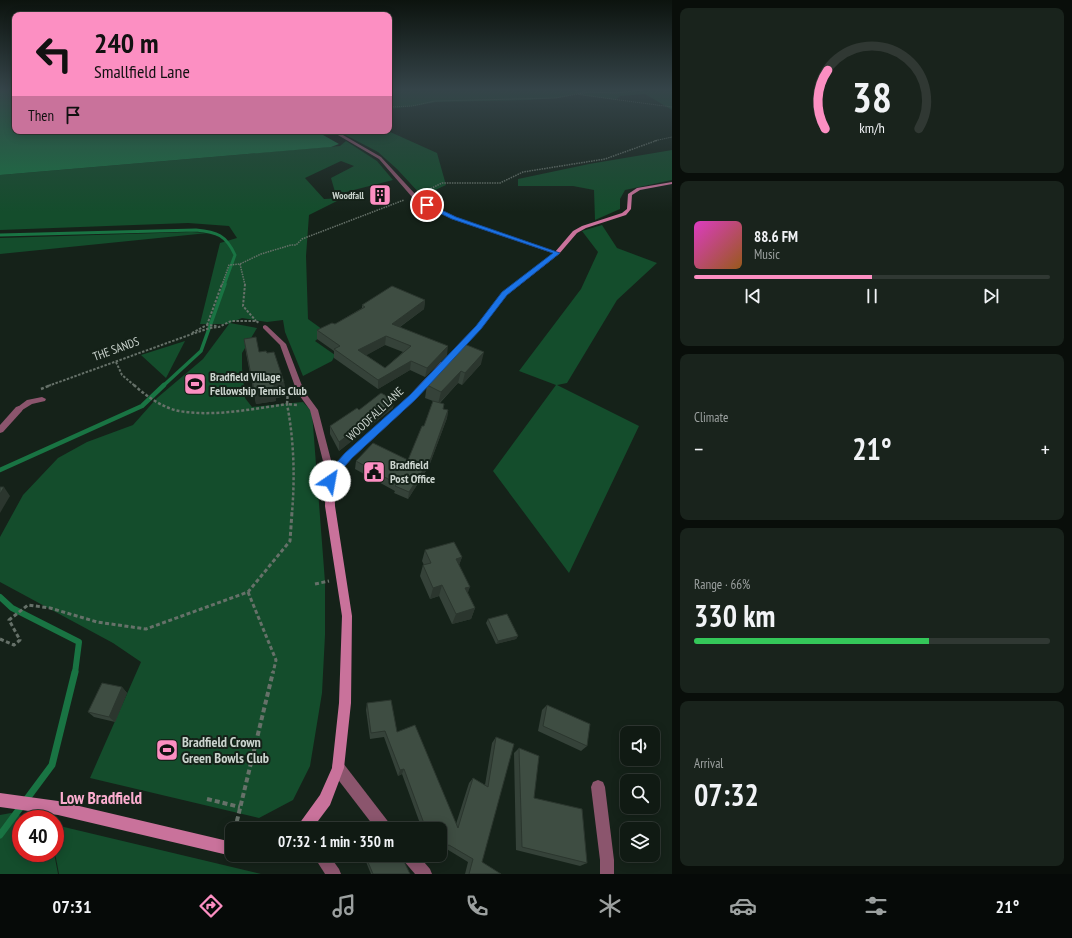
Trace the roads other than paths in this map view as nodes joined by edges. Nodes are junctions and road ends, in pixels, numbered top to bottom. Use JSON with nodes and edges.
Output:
{"nodes":[{"id":1,"x":339,"y":134,"type":"edge"},
{"id":2,"x":672,"y":183,"type":"edge"},
{"id":3,"x":557,"y":253,"type":"junction"},
{"id":4,"x":265,"y":327,"type":"dead end"},
{"id":5,"x":452,"y":354,"type":"edge"},
{"id":6,"x":447,"y":360,"type":"edge"},
{"id":7,"x":42,"y":399,"type":"dead end"},
{"id":8,"x":0,"y":430,"type":"edge"},
{"id":9,"x":333,"y":473,"type":"junction"},
{"id":10,"x":338,"y":768,"type":"junction"},
{"id":11,"x":598,"y":787,"type":"dead end"},
{"id":12,"x":0,"y":800,"type":"edge"},
{"id":13,"x":309,"y":822,"type":"edge"},
{"id":14,"x":380,"y":822,"type":"edge"},
{"id":15,"x":225,"y":847,"type":"edge"},
{"id":16,"x":325,"y":862,"type":"edge"},
{"id":17,"x":414,"y":862,"type":"edge"},
{"id":18,"x":334,"y":874,"type":"edge"},
{"id":19,"x":425,"y":874,"type":"edge"},
{"id":20,"x":607,"y":874,"type":"edge"}],
"edges":[{"from":1,"to":3,"type":"street"},
{"from":2,"to":3,"type":"street"},
{"from":3,"to":5,"type":"street"},
{"from":4,"to":9,"type":"street"},
{"from":6,"to":9,"type":"street","name":"WOODFALL LANE"},
{"from":7,"to":8,"type":"street"},
{"from":9,"to":10,"type":"street"},
{"from":10,"to":13,"type":"street"},
{"from":10,"to":14,"type":"street"},
{"from":11,"to":20,"type":"street"},
{"from":12,"to":15,"type":"street"},
{"from":16,"to":18,"type":"street"},
{"from":17,"to":19,"type":"street"}]}
